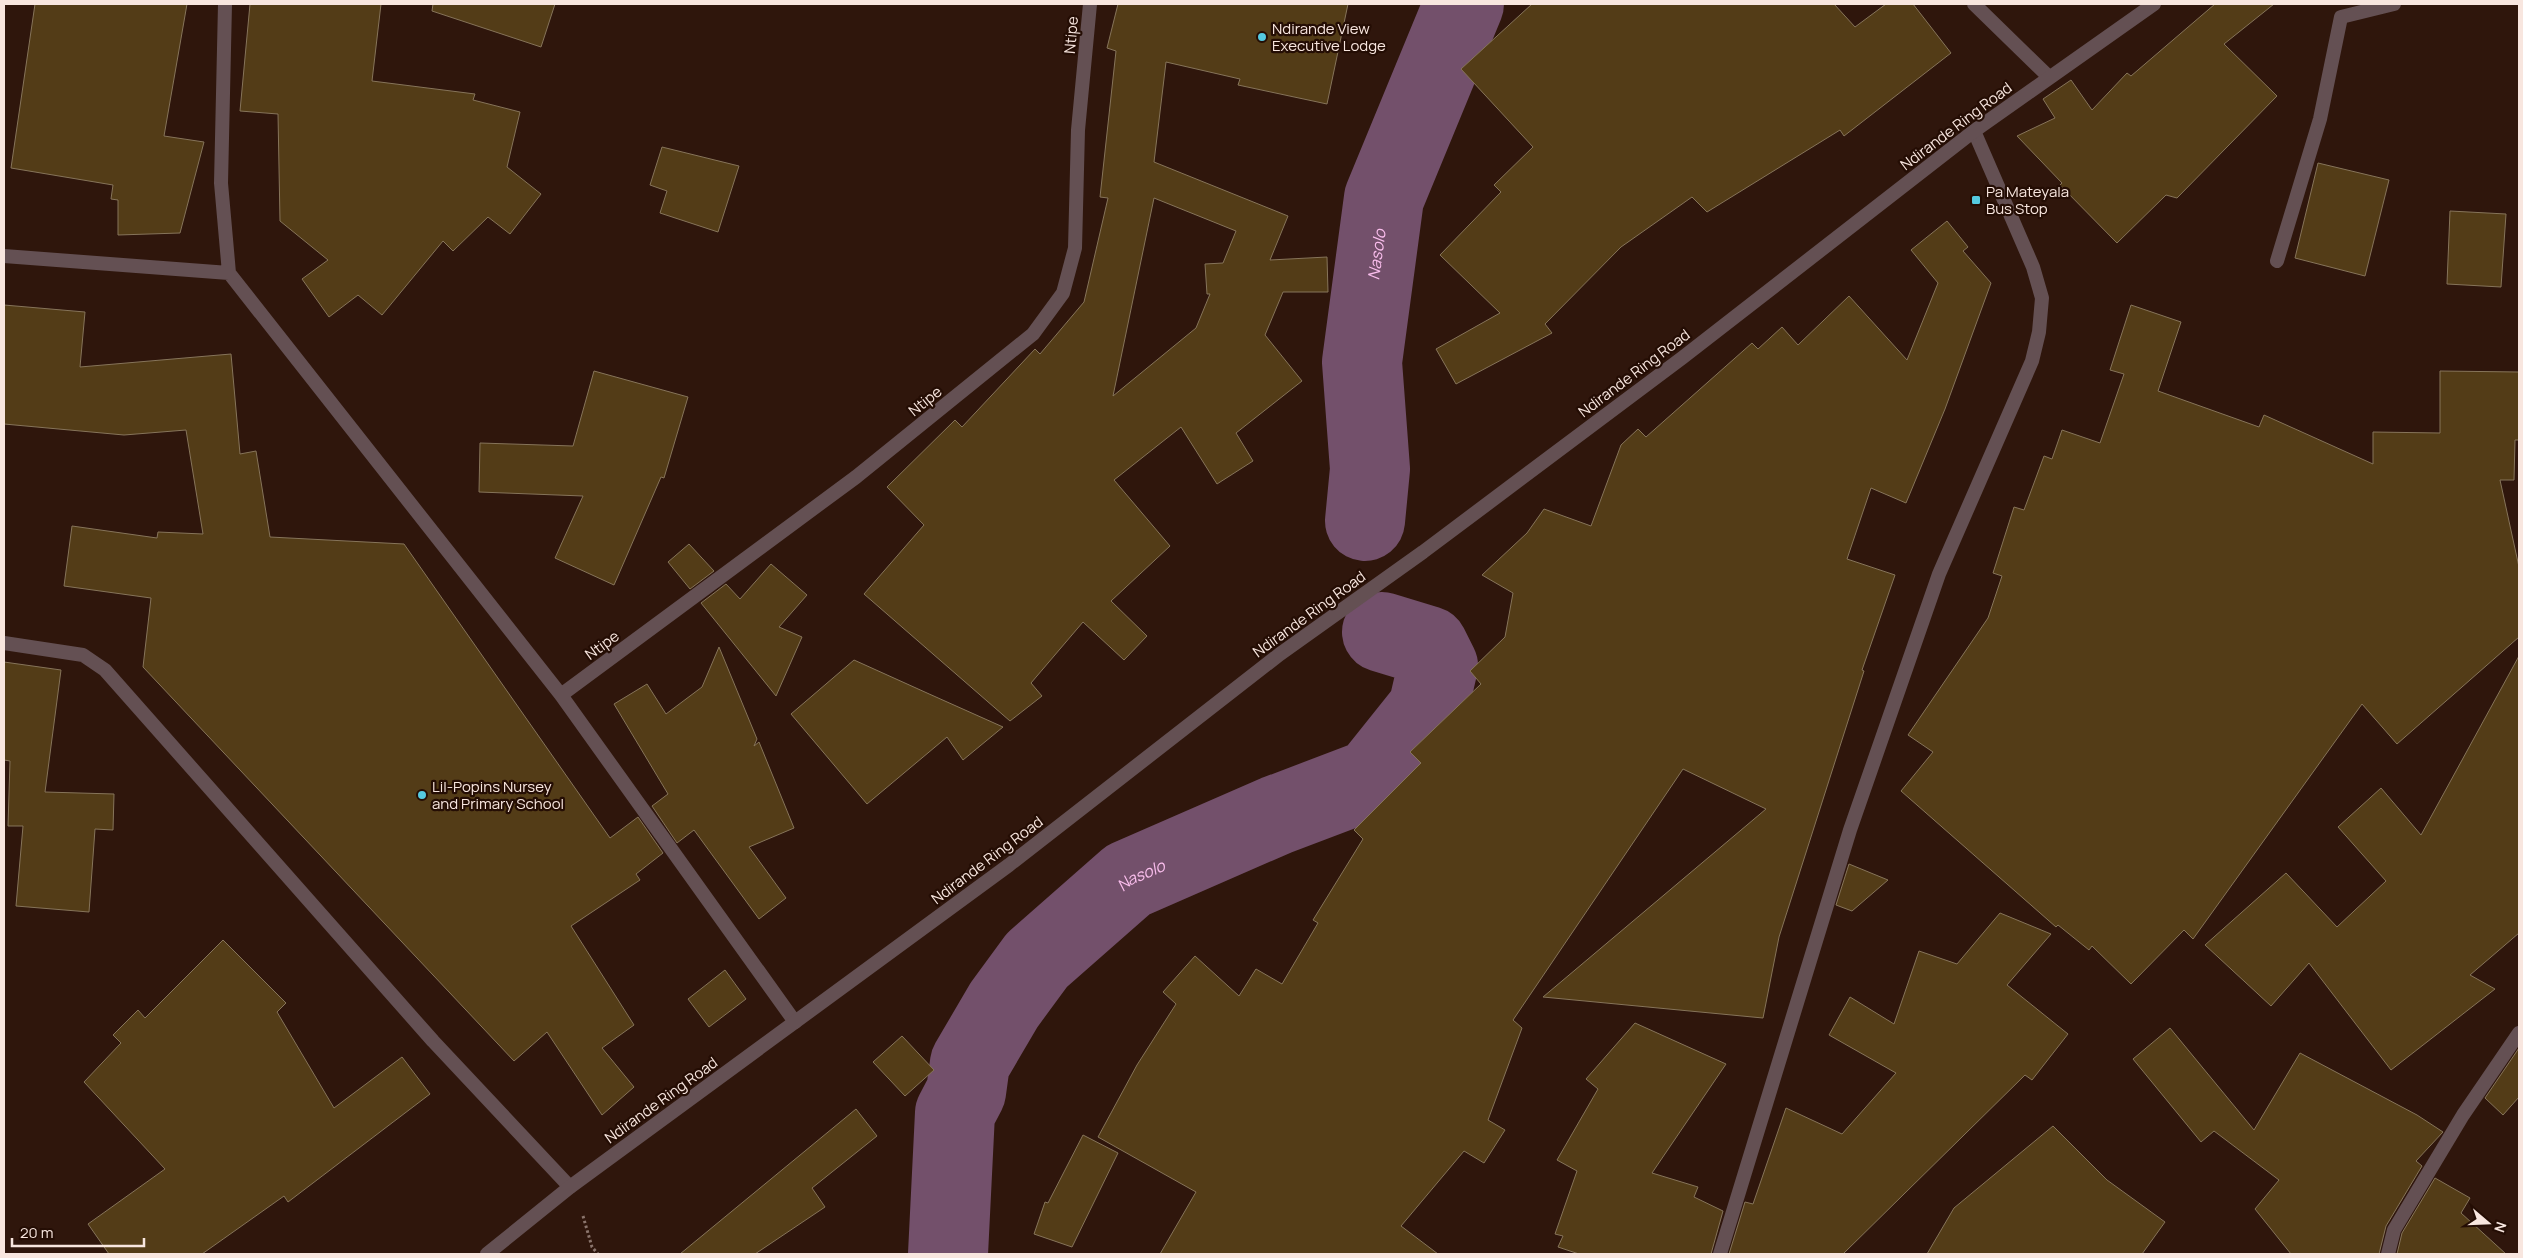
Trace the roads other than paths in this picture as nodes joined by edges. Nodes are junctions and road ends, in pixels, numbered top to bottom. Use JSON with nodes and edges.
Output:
{"nodes":[{"id":1,"x":225,"y":4,"type":"edge"},
{"id":2,"x":1090,"y":4,"type":"edge"},
{"id":3,"x":1974,"y":4,"type":"edge"},
{"id":4,"x":2154,"y":4,"type":"edge"},
{"id":5,"x":2394,"y":4,"type":"edge"},
{"id":6,"x":2049,"y":77,"type":"junction"},
{"id":7,"x":1974,"y":131,"type":"junction"},
{"id":8,"x":4,"y":256,"type":"edge"},
{"id":9,"x":2277,"y":261,"type":"dead end"},
{"id":10,"x":229,"y":273,"type":"junction"},
{"id":11,"x":4,"y":643,"type":"edge"},
{"id":12,"x":561,"y":695,"type":"junction"},
{"id":13,"x":795,"y":1022,"type":"junction"},
{"id":14,"x":2519,"y":1033,"type":"edge"},
{"id":15,"x":572,"y":1185,"type":"junction"},
{"id":16,"x":487,"y":1254,"type":"edge"},
{"id":17,"x":1720,"y":1254,"type":"edge"},
{"id":18,"x":2388,"y":1254,"type":"edge"}],
"edges":[{"from":1,"to":10,"type":"street"},
{"from":2,"to":12,"type":"street","name":"Ntipe"},
{"from":3,"to":6,"type":"street"},
{"from":4,"to":6,"type":"street","name":"Ndirande Ring Road"},
{"from":5,"to":9,"type":"street"},
{"from":6,"to":7,"type":"street","name":"Ndirande Ring Road"},
{"from":7,"to":13,"type":"street","name":"Ndirande Ring Road"},
{"from":7,"to":17,"type":"street"},
{"from":8,"to":10,"type":"street"},
{"from":10,"to":12,"type":"street"},
{"from":11,"to":15,"type":"street"},
{"from":12,"to":13,"type":"street"},
{"from":13,"to":15,"type":"street","name":"Ndirande Ring Road"},
{"from":14,"to":18,"type":"street"},
{"from":15,"to":16,"type":"street","name":"Ndirande Ring Road"}]}
